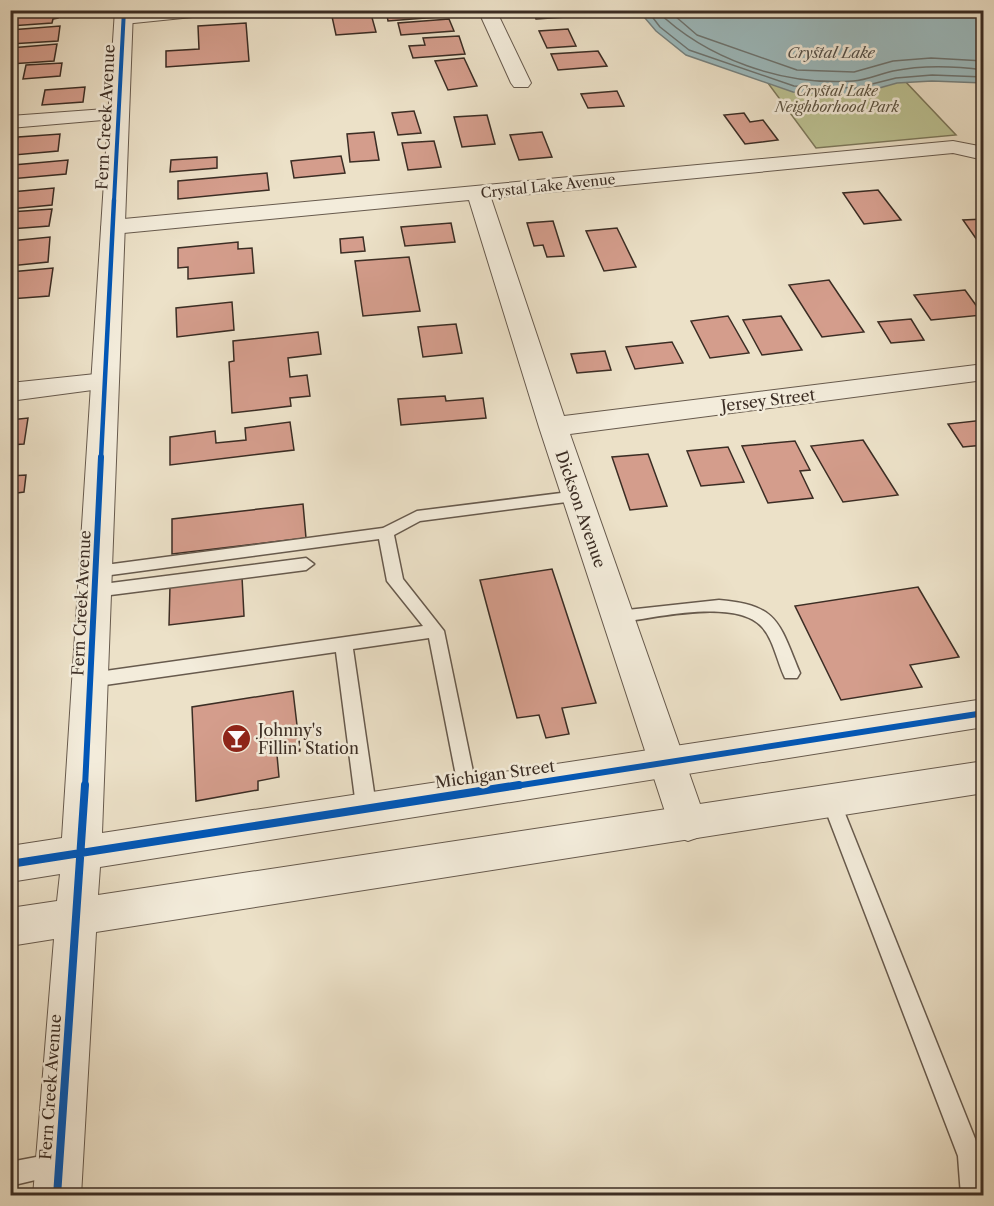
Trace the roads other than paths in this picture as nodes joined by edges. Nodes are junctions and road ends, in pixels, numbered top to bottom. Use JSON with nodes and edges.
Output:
{"nodes":[{"id":1,"x":212,"y":10,"type":"edge"},
{"id":2,"x":487,"y":10,"type":"edge"},
{"id":3,"x":124,"y":14,"type":"edge"},
{"id":4,"x":521,"y":83,"type":"dead end"},
{"id":5,"x":119,"y":114,"type":"junction"},
{"id":6,"x":10,"y":122,"type":"edge"},
{"id":7,"x":984,"y":153,"type":"edge"},
{"id":8,"x":478,"y":193,"type":"junction"},
{"id":9,"x":113,"y":228,"type":"junction"},
{"id":10,"x":984,"y":372,"type":"edge"},
{"id":11,"x":105,"y":381,"type":"junction"},
{"id":12,"x":10,"y":392,"type":"edge"},
{"id":13,"x":553,"y":428,"type":"junction"},
{"id":14,"x":577,"y":496,"type":"junction"},
{"id":15,"x":386,"y":533,"type":"junction"},
{"id":16,"x":306,"y":564,"type":"dead end"},
{"id":17,"x":95,"y":581,"type":"junction"},
{"id":18,"x":618,"y":617,"type":"junction"},
{"id":19,"x":436,"y":631,"type":"junction"},
{"id":20,"x":344,"y":644,"type":"junction"},
{"id":21,"x":791,"y":673,"type":"dead end"},
{"id":22,"x":91,"y":680,"type":"junction"},
{"id":23,"x":984,"y":713,"type":"edge"},
{"id":24,"x":668,"y":762,"type":"junction"},
{"id":25,"x":984,"y":777,"type":"edge"},
{"id":26,"x":468,"y":791,"type":"junction"},
{"id":27,"x":831,"y":801,"type":"junction"},
{"id":28,"x":366,"y":806,"type":"junction"},
{"id":29,"x":688,"y":824,"type":"junction"},
{"id":30,"x":81,"y":852,"type":"junction"},
{"id":31,"x":10,"y":864,"type":"edge"},
{"id":32,"x":76,"y":917,"type":"junction"},
{"id":33,"x":10,"y":927,"type":"edge"},
{"id":34,"x":10,"y":1174,"type":"edge"},
{"id":35,"x":58,"y":1180,"type":"edge"},
{"id":36,"x":972,"y":1196,"type":"edge"}],
"edges":[{"from":1,"to":3,"type":"street"},
{"from":2,"to":4,"type":"street"},
{"from":3,"to":5,"type":"street","name":"Fern Creek Avenue"},
{"from":5,"to":6,"type":"street"},
{"from":5,"to":9,"type":"street","name":"Fern Creek Avenue"},
{"from":7,"to":8,"type":"street","name":"Crystal Lake Avenue"},
{"from":8,"to":9,"type":"street","name":"Crystal Lake Avenue"},
{"from":8,"to":13,"type":"street","name":"Dickson Avenue"},
{"from":9,"to":11,"type":"street","name":"Fern Creek Avenue"},
{"from":10,"to":13,"type":"street","name":"Jersey Street"},
{"from":11,"to":12,"type":"street"},
{"from":11,"to":17,"type":"street","name":"Fern Creek Avenue"},
{"from":13,"to":14,"type":"street","name":"Dickson Avenue"},
{"from":14,"to":15,"type":"lane"},
{"from":14,"to":18,"type":"street","name":"Dickson Avenue"},
{"from":15,"to":17,"type":"lane"},
{"from":15,"to":19,"type":"lane"},
{"from":16,"to":17,"type":"lane"},
{"from":17,"to":22,"type":"street","name":"Fern Creek Avenue"},
{"from":18,"to":21,"type":"lane"},
{"from":18,"to":24,"type":"street","name":"Dickson Avenue"},
{"from":19,"to":20,"type":"lane"},
{"from":19,"to":26,"type":"lane"},
{"from":20,"to":22,"type":"lane"},
{"from":20,"to":28,"type":"lane"},
{"from":22,"to":30,"type":"street","name":"Fern Creek Avenue"},
{"from":23,"to":24,"type":"street","name":"Michigan Street"},
{"from":24,"to":26,"type":"street","name":"Michigan Street"},
{"from":24,"to":29,"type":"street","name":"Dickson Avenue"},
{"from":25,"to":27,"type":"street"},
{"from":26,"to":28,"type":"street","name":"Michigan Street"},
{"from":27,"to":29,"type":"street"},
{"from":27,"to":36,"type":"lane"},
{"from":28,"to":30,"type":"street","name":"Michigan Street"},
{"from":29,"to":32,"type":"street"},
{"from":30,"to":31,"type":"street","name":"Michigan Street"},
{"from":30,"to":32,"type":"street","name":"Fern Creek Avenue"},
{"from":32,"to":33,"type":"street"},
{"from":32,"to":35,"type":"street","name":"Fern Creek Avenue"},
{"from":34,"to":35,"type":"lane"}]}
